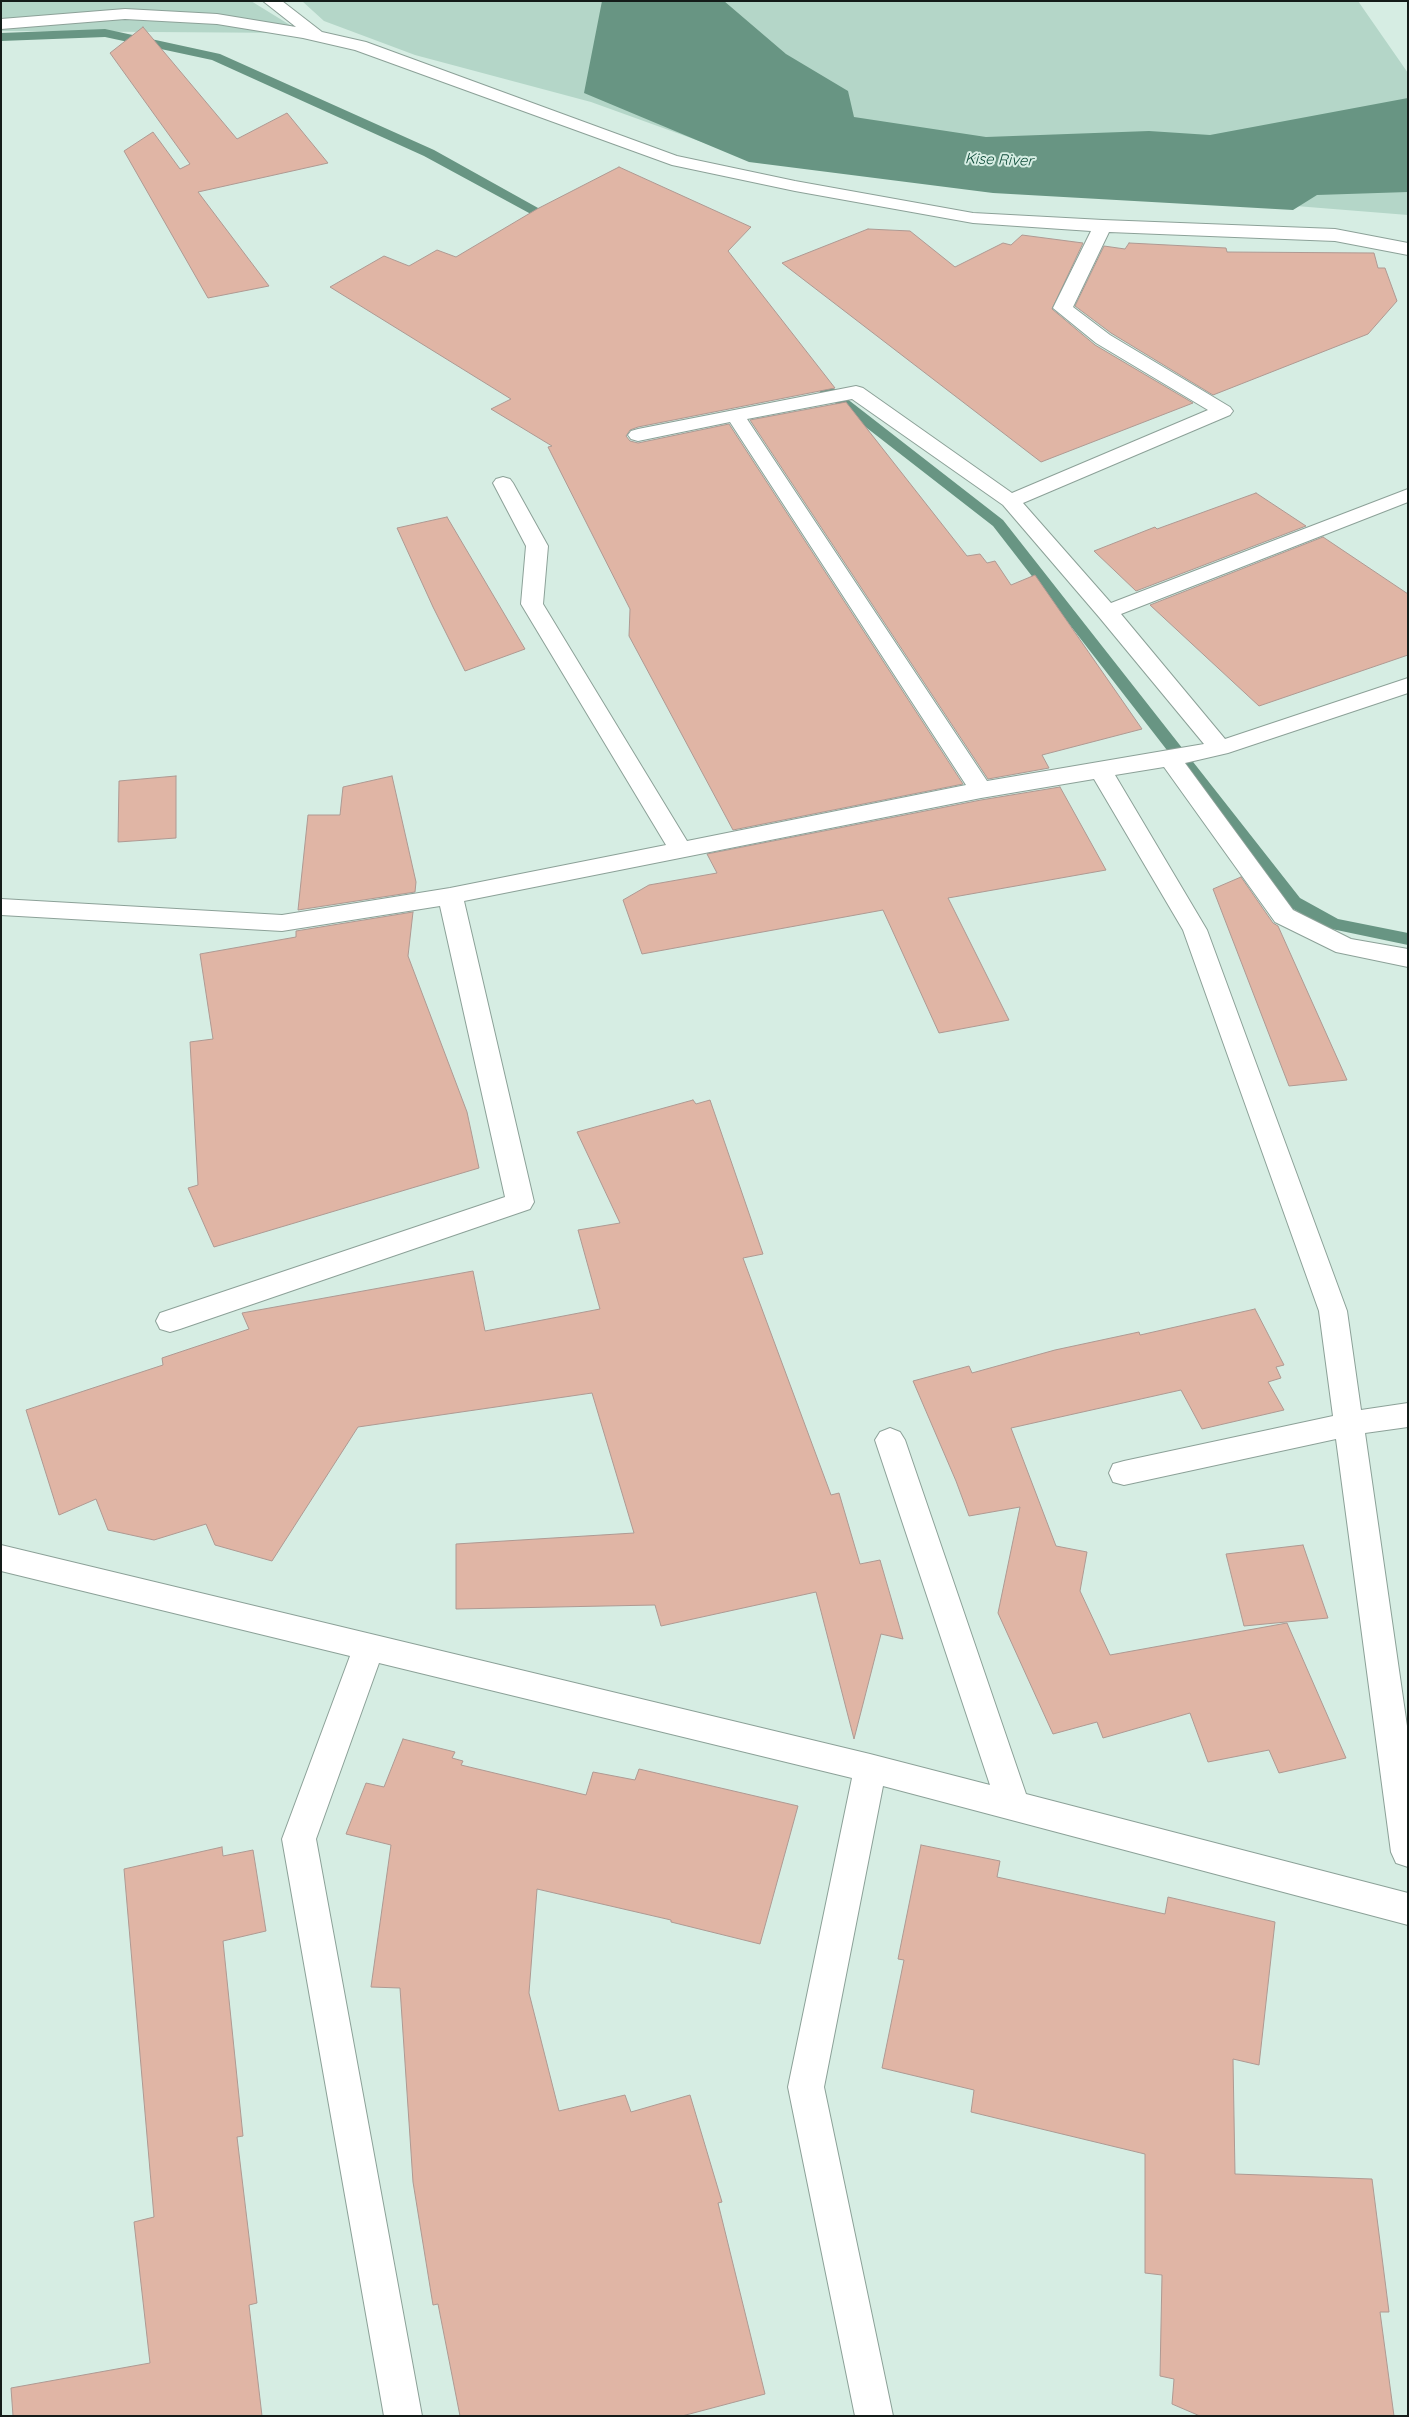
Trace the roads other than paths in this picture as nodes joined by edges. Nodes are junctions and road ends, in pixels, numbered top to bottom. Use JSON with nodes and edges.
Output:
{"nodes":[{"id":1,"x":270,"y":1,"type":"edge"},
{"id":2,"x":1,"y":24,"type":"edge"},
{"id":3,"x":322,"y":37,"type":"junction"},
{"id":4,"x":1103,"y":226,"type":"junction"},
{"id":5,"x":1408,"y":249,"type":"edge"},
{"id":6,"x":734,"y":415,"type":"junction"},
{"id":7,"x":638,"y":435,"type":"dead end"},
{"id":8,"x":503,"y":483,"type":"dead end"},
{"id":9,"x":1408,"y":495,"type":"edge"},
{"id":10,"x":1010,"y":501,"type":"junction"},
{"id":11,"x":1107,"y":612,"type":"junction"},
{"id":12,"x":1408,"y":685,"type":"edge"},
{"id":13,"x":1220,"y":748,"type":"junction"},
{"id":14,"x":1170,"y":759,"type":"junction"},
{"id":15,"x":1100,"y":770,"type":"junction"},
{"id":16,"x":981,"y":790,"type":"junction"},
{"id":17,"x":681,"y":850,"type":"junction"},
{"id":18,"x":450,"y":896,"type":"junction"},
{"id":19,"x":1,"y":907,"type":"edge"},
{"id":20,"x":1408,"y":958,"type":"edge"},
{"id":21,"x":170,"y":1321,"type":"dead end"},
{"id":22,"x":1408,"y":1415,"type":"edge"},
{"id":23,"x":1349,"y":1424,"type":"junction"},
{"id":24,"x":890,"y":1440,"type":"dead end"},
{"id":25,"x":1124,"y":1473,"type":"dead end"},
{"id":26,"x":1,"y":1558,"type":"edge"},
{"id":27,"x":369,"y":1647,"type":"junction"},
{"id":28,"x":870,"y":1768,"type":"junction"},
{"id":29,"x":1014,"y":1806,"type":"junction"},
{"id":30,"x":1408,"y":1852,"type":"edge"},
{"id":31,"x":1408,"y":1908,"type":"edge"},
{"id":32,"x":403,"y":2416,"type":"edge"},
{"id":33,"x":874,"y":2416,"type":"edge"}],
"edges":[{"from":1,"to":3,"type":"street"},
{"from":2,"to":3,"type":"street"},
{"from":3,"to":4,"type":"street"},
{"from":4,"to":5,"type":"street"},
{"from":4,"to":10,"type":"street"},
{"from":6,"to":7,"type":"street"},
{"from":6,"to":10,"type":"street"},
{"from":6,"to":16,"type":"street"},
{"from":8,"to":17,"type":"street"},
{"from":9,"to":11,"type":"street"},
{"from":10,"to":11,"type":"street"},
{"from":11,"to":13,"type":"street"},
{"from":12,"to":13,"type":"street"},
{"from":13,"to":14,"type":"street"},
{"from":14,"to":15,"type":"street"},
{"from":14,"to":20,"type":"street"},
{"from":15,"to":16,"type":"street"},
{"from":15,"to":23,"type":"street"},
{"from":16,"to":17,"type":"street"},
{"from":17,"to":18,"type":"street"},
{"from":18,"to":19,"type":"street"},
{"from":18,"to":21,"type":"street"},
{"from":22,"to":23,"type":"street"},
{"from":23,"to":25,"type":"street"},
{"from":23,"to":30,"type":"street"},
{"from":24,"to":29,"type":"street"},
{"from":26,"to":27,"type":"street"},
{"from":27,"to":28,"type":"street"},
{"from":27,"to":32,"type":"street"},
{"from":28,"to":29,"type":"street"},
{"from":28,"to":33,"type":"street"},
{"from":29,"to":31,"type":"street"}]}
